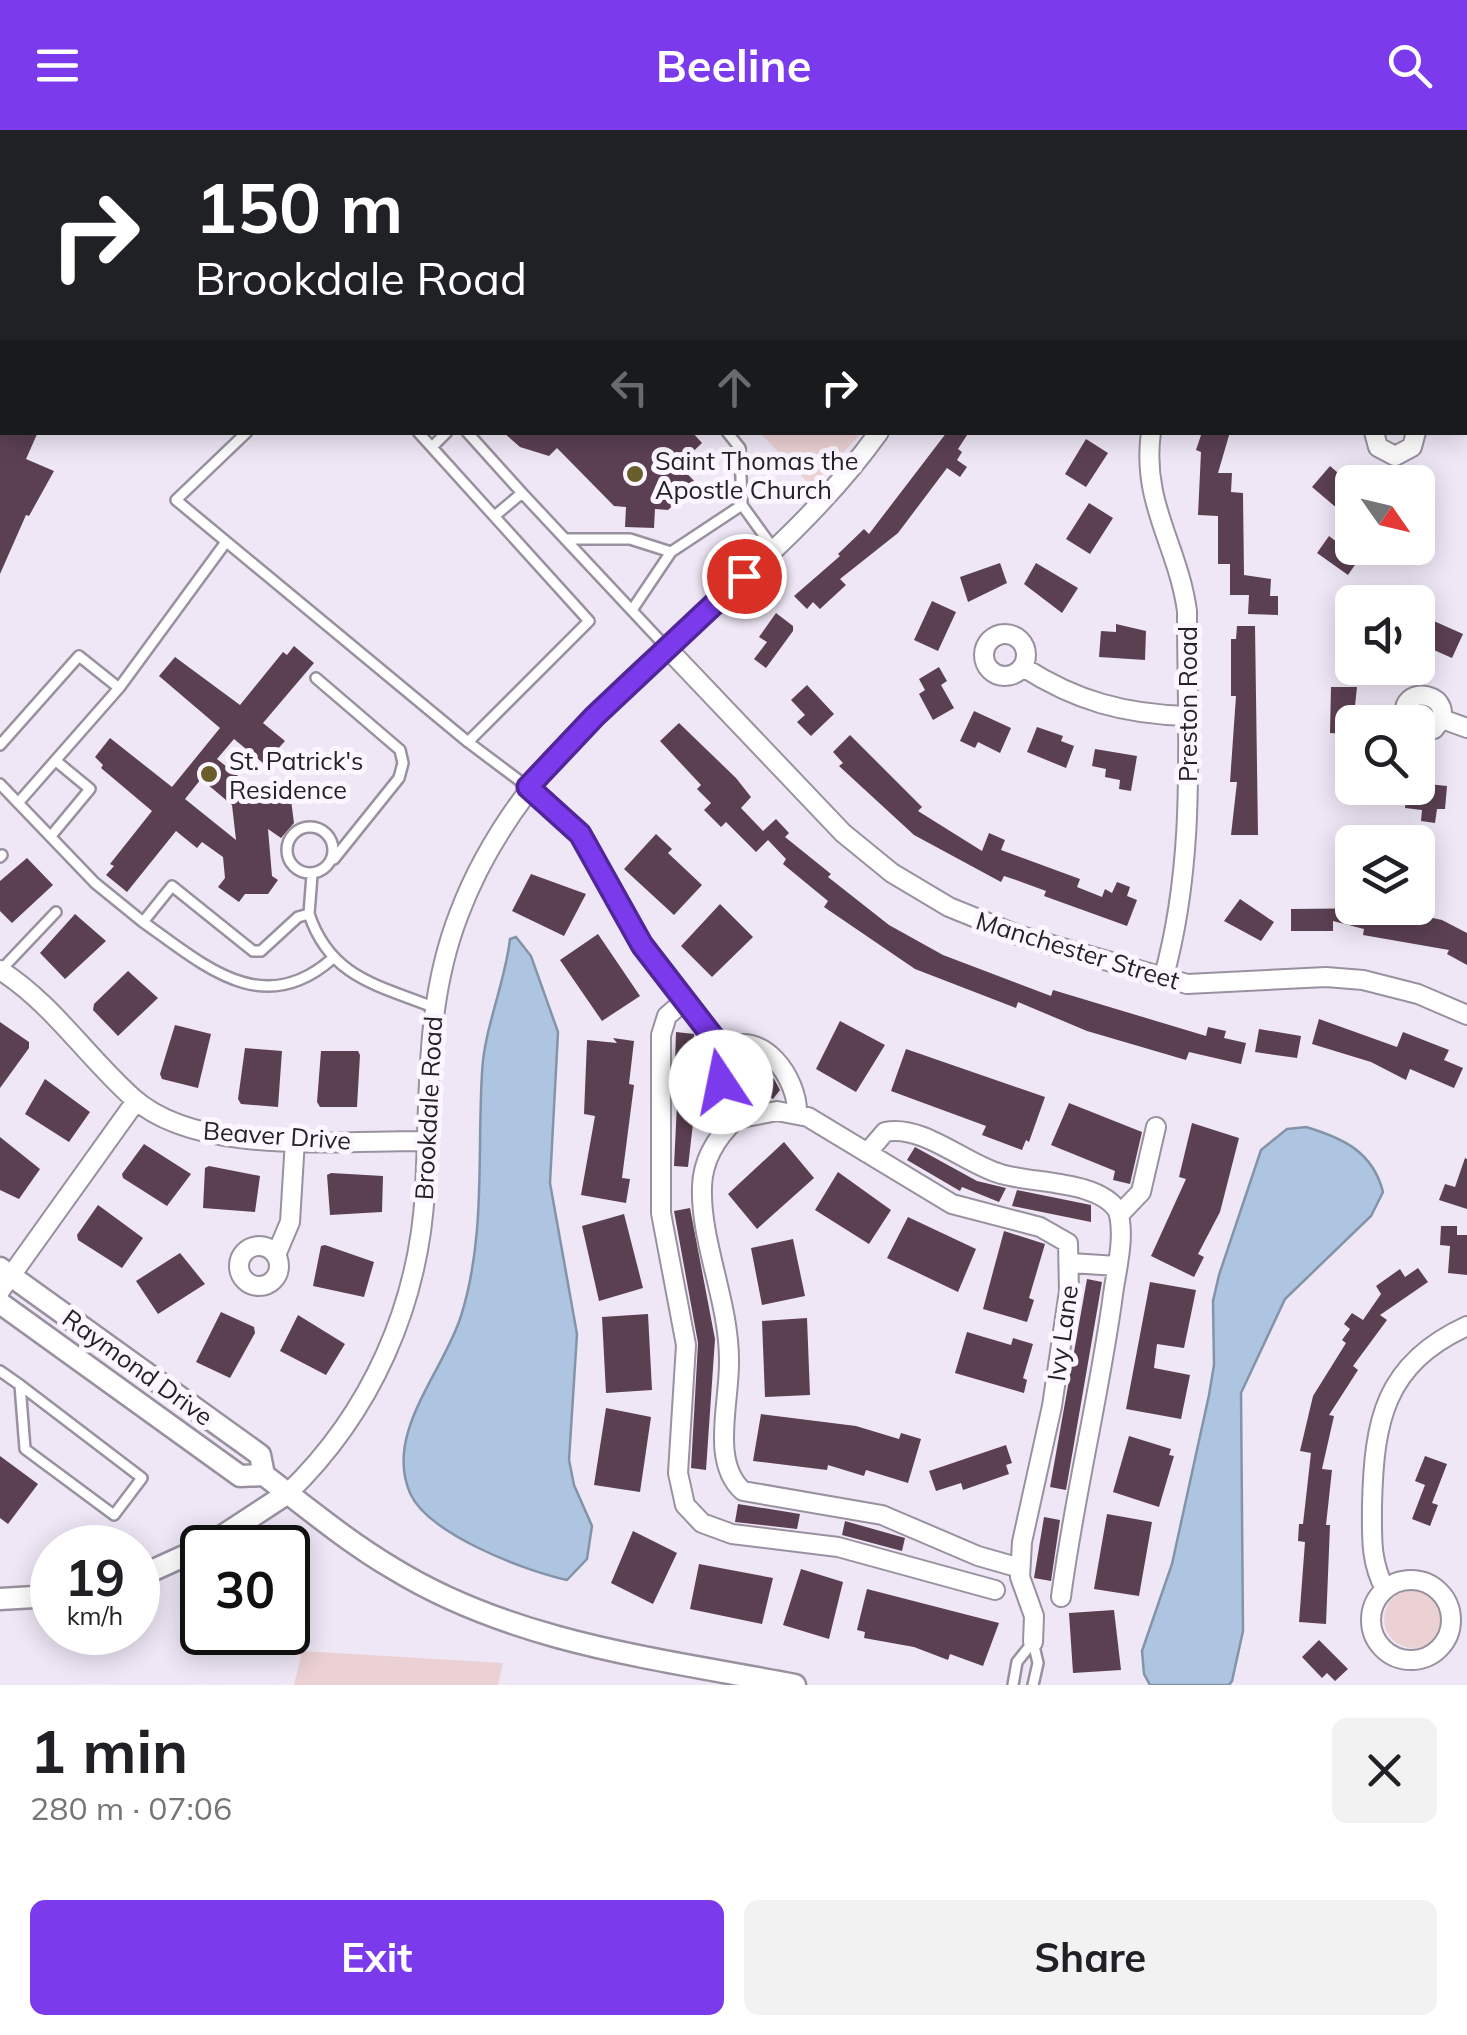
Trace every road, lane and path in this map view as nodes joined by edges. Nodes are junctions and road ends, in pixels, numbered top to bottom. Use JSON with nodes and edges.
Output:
{"nodes":[{"id":1,"x":243,"y":435,"type":"edge"},
{"id":2,"x":421,"y":435,"type":"edge"},
{"id":3,"x":444,"y":435,"type":"edge"},
{"id":4,"x":470,"y":435,"type":"edge"},
{"id":5,"x":729,"y":435,"type":"edge"},
{"id":6,"x":876,"y":435,"type":"edge"},
{"id":7,"x":1151,"y":435,"type":"edge"},
{"id":8,"x":1375,"y":435,"type":"edge"},
{"id":9,"x":1415,"y":435,"type":"edge"},
{"id":10,"x":432,"y":447,"type":"junction"},
{"id":11,"x":522,"y":492,"type":"junction"},
{"id":12,"x":742,"y":506,"type":"junction"},
{"id":13,"x":497,"y":514,"type":"junction"},
{"id":14,"x":565,"y":539,"type":"junction"},
{"id":15,"x":226,"y":542,"type":"junction"},
{"id":16,"x":772,"y":548,"type":"junction"},
{"id":17,"x":670,"y":552,"type":"junction"},
{"id":18,"x":632,"y":610,"type":"junction"},
{"id":19,"x":668,"y":648,"type":"junction"},
{"id":20,"x":1023,"y":667,"type":"dead end"},
{"id":21,"x":316,"y":678,"type":"dead end"},
{"id":22,"x":118,"y":688,"type":"junction"},
{"id":23,"x":1406,"y":705,"type":"edge"},
{"id":24,"x":1187,"y":716,"type":"junction"},
{"id":25,"x":1442,"y":719,"type":"junction"},
{"id":26,"x":1467,"y":728,"type":"edge"},
{"id":27,"x":1435,"y":729,"type":"edge"},
{"id":28,"x":468,"y":742,"type":"junction"},
{"id":29,"x":0,"y":745,"type":"edge"},
{"id":30,"x":56,"y":761,"type":"junction"},
{"id":31,"x":0,"y":784,"type":"edge"},
{"id":32,"x":528,"y":787,"type":"junction"},
{"id":33,"x":18,"y":803,"type":"junction"},
{"id":34,"x":50,"y":836,"type":"junction"},
{"id":35,"x":334,"y":858,"type":"junction"},
{"id":36,"x":312,"y":875,"type":"junction"},
{"id":37,"x":56,"y":912,"type":"dead end"},
{"id":38,"x":309,"y":914,"type":"junction"},
{"id":39,"x":144,"y":922,"type":"junction"},
{"id":40,"x":332,"y":959,"type":"junction"},
{"id":41,"x":0,"y":970,"type":"edge"},
{"id":42,"x":1163,"y":979,"type":"junction"},
{"id":43,"x":683,"y":1002,"type":"junction"},
{"id":44,"x":432,"y":1007,"type":"junction"},
{"id":45,"x":1467,"y":1014,"type":"edge"},
{"id":46,"x":723,"y":1050,"type":"junction"},
{"id":47,"x":136,"y":1101,"type":"junction"},
{"id":48,"x":797,"y":1113,"type":"junction"},
{"id":49,"x":736,"y":1119,"type":"junction"},
{"id":50,"x":1156,"y":1127,"type":"dead end"},
{"id":51,"x":295,"y":1140,"type":"junction"},
{"id":52,"x":426,"y":1141,"type":"junction"},
{"id":53,"x":867,"y":1152,"type":"junction"},
{"id":54,"x":1119,"y":1215,"type":"junction"},
{"id":55,"x":276,"y":1255,"type":"dead end"},
{"id":56,"x":1072,"y":1264,"type":"junction"},
{"id":57,"x":1116,"y":1266,"type":"junction"},
{"id":58,"x":4,"y":1278,"type":"edge"},
{"id":59,"x":0,"y":1303,"type":"edge"},
{"id":60,"x":1467,"y":1326,"type":"edge"},
{"id":61,"x":0,"y":1370,"type":"edge"},
{"id":62,"x":20,"y":1385,"type":"junction"},
{"id":63,"x":264,"y":1475,"type":"junction"},
{"id":64,"x":288,"y":1493,"type":"junction"},
{"id":65,"x":239,"y":1525,"type":"edge"},
{"id":66,"x":930,"y":1535,"type":"junction"},
{"id":67,"x":1020,"y":1568,"type":"junction"},
{"id":68,"x":920,"y":1570,"type":"junction"},
{"id":69,"x":1385,"y":1589,"type":"junction"},
{"id":70,"x":996,"y":1590,"type":"dead end"},
{"id":71,"x":1061,"y":1596,"type":"dead end"},
{"id":72,"x":30,"y":1597,"type":"edge"},
{"id":73,"x":0,"y":1599,"type":"edge"},
{"id":74,"x":1033,"y":1642,"type":"junction"},
{"id":75,"x":796,"y":1685,"type":"edge"},
{"id":76,"x":1012,"y":1685,"type":"edge"},
{"id":77,"x":1033,"y":1685,"type":"edge"}],
"edges":[{"from":1,"to":15,"type":"lane"},
{"from":2,"to":10,"type":"lane"},
{"from":3,"to":10,"type":"lane"},
{"from":4,"to":11,"type":"lane"},
{"from":5,"to":12,"type":"lane"},
{"from":6,"to":16,"type":"street","name":"Brookdale Road"},
{"from":7,"to":24,"type":"street","name":"Preston Road"},
{"from":8,"to":9,"type":"street"},
{"from":10,"to":13,"type":"lane"},
{"from":11,"to":13,"type":"lane"},
{"from":11,"to":14,"type":"lane"},
{"from":12,"to":16,"type":"lane"},
{"from":12,"to":17,"type":"lane"},
{"from":13,"to":28,"type":"lane"},
{"from":14,"to":17,"type":"lane"},
{"from":14,"to":18,"type":"lane"},
{"from":15,"to":22,"type":"lane"},
{"from":15,"to":28,"type":"lane"},
{"from":16,"to":19,"type":"street","name":"Brookdale Road"},
{"from":17,"to":18,"type":"lane"},
{"from":18,"to":19,"type":"lane"},
{"from":19,"to":32,"type":"street","name":"Brookdale Road"},
{"from":19,"to":42,"type":"street","name":"Manchester Street"},
{"from":20,"to":24,"type":"street"},
{"from":21,"to":35,"type":"lane"},
{"from":22,"to":29,"type":"lane"},
{"from":22,"to":30,"type":"lane"},
{"from":23,"to":25,"type":"street"},
{"from":24,"to":42,"type":"street","name":"Preston Road"},
{"from":25,"to":26,"type":"street"},
{"from":25,"to":27,"type":"street"},
{"from":28,"to":32,"type":"lane"},
{"from":30,"to":33,"type":"lane"},
{"from":30,"to":34,"type":"lane"},
{"from":31,"to":33,"type":"lane"},
{"from":32,"to":43,"type":"street"},
{"from":32,"to":44,"type":"street","name":"Brookdale Road"},
{"from":33,"to":34,"type":"lane"},
{"from":34,"to":39,"type":"lane"},
{"from":35,"to":36,"type":"lane"},
{"from":35,"to":36,"type":"lane"},
{"from":36,"to":38,"type":"lane"},
{"from":37,"to":41,"type":"lane"},
{"from":38,"to":39,"type":"lane"},
{"from":38,"to":40,"type":"lane"},
{"from":39,"to":40,"type":"lane"},
{"from":40,"to":44,"type":"lane"},
{"from":41,"to":47,"type":"street","name":"Beaver Drive"},
{"from":42,"to":45,"type":"street","name":"Manchester Street"},
{"from":43,"to":46,"type":"street"},
{"from":43,"to":68,"type":"street"},
{"from":44,"to":52,"type":"street","name":"Brookdale Road"},
{"from":46,"to":48,"type":"street"},
{"from":46,"to":49,"type":"street"},
{"from":47,"to":51,"type":"street","name":"Beaver Drive"},
{"from":47,"to":58,"type":"street"},
{"from":48,"to":49,"type":"street"},
{"from":48,"to":53,"type":"street","name":"Ivy Lane"},
{"from":49,"to":66,"type":"street"},
{"from":50,"to":54,"type":"street"},
{"from":51,"to":52,"type":"street","name":"Beaver Drive"},
{"from":51,"to":55,"type":"street"},
{"from":52,"to":64,"type":"street","name":"Brookdale Road"},
{"from":53,"to":54,"type":"street"},
{"from":53,"to":56,"type":"street","name":"Ivy Lane"},
{"from":54,"to":57,"type":"street","name":"Ivy Lane"},
{"from":56,"to":57,"type":"street"},
{"from":56,"to":67,"type":"street","name":"Ivy Lane"},
{"from":57,"to":71,"type":"street","name":"Ivy Lane"},
{"from":58,"to":63,"type":"street","name":"Raymond Drive"},
{"from":59,"to":63,"type":"street","name":"Raymond Drive"},
{"from":60,"to":69,"type":"street"},
{"from":61,"to":62,"type":"lane"},
{"from":62,"to":62,"type":"lane"},
{"from":63,"to":64,"type":"street","name":"Raymond Drive"},
{"from":64,"to":65,"type":"street"},
{"from":64,"to":75,"type":"street","name":"Raymond Drive"},
{"from":66,"to":67,"type":"street"},
{"from":66,"to":68,"type":"street"},
{"from":67,"to":74,"type":"street","name":"Ivy Lane"},
{"from":68,"to":70,"type":"street"},
{"from":69,"to":69,"type":"street"},
{"from":72,"to":73,"type":"street"},
{"from":74,"to":76,"type":"lane"},
{"from":74,"to":77,"type":"lane","name":"Ivy Lane"}]}
